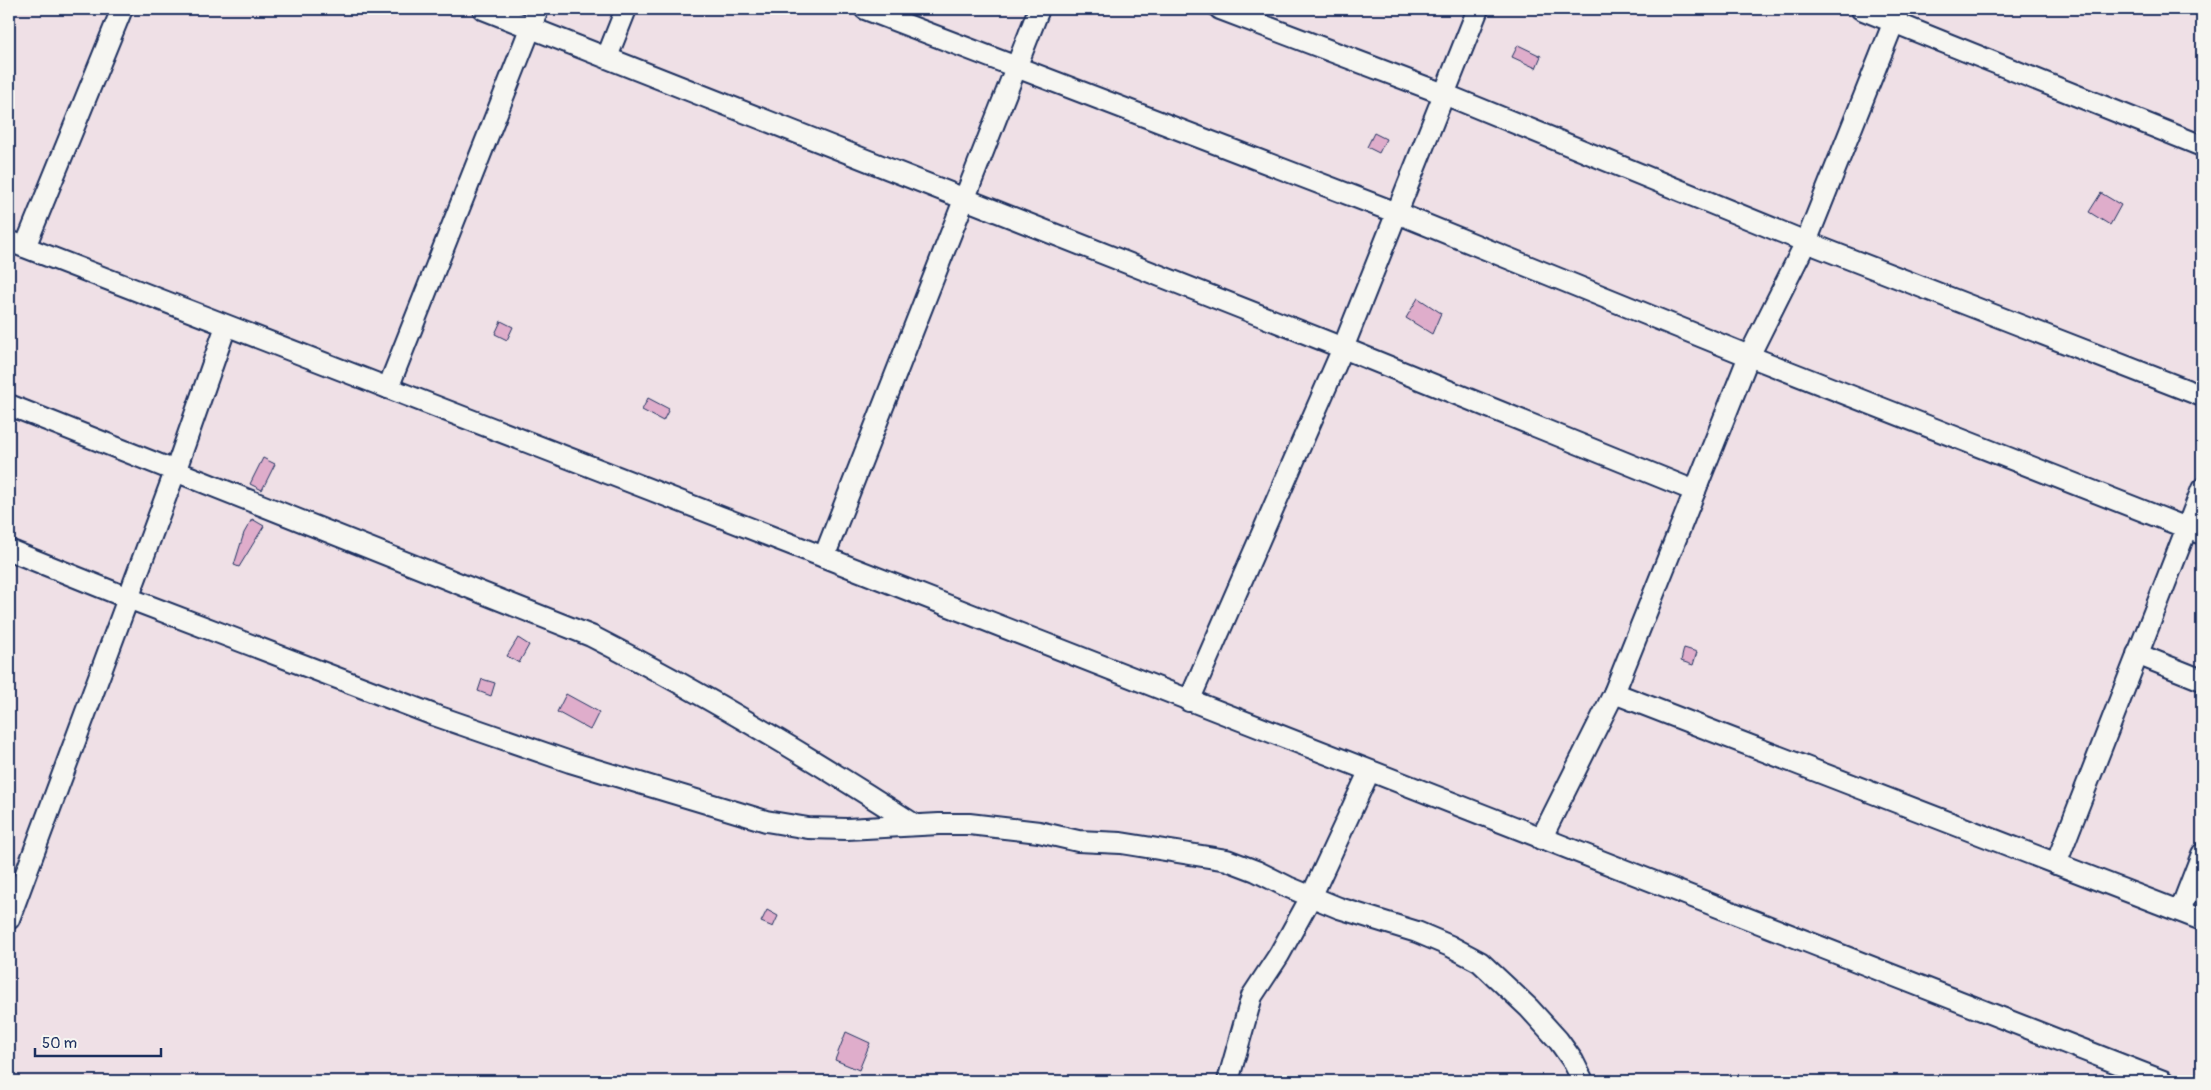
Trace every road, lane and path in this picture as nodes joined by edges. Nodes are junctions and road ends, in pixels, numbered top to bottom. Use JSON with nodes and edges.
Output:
{"nodes":[{"id":1,"x":122,"y":9,"type":"edge"},
{"id":2,"x":483,"y":9,"type":"edge"},
{"id":3,"x":538,"y":9,"type":"edge"},
{"id":4,"x":626,"y":9,"type":"edge"},
{"id":5,"x":865,"y":9,"type":"edge"},
{"id":6,"x":1039,"y":9,"type":"edge"},
{"id":7,"x":1220,"y":9,"type":"edge"},
{"id":8,"x":1478,"y":9,"type":"edge"},
{"id":9,"x":1861,"y":9,"type":"edge"},
{"id":10,"x":1897,"y":15,"type":"edge"},
{"id":11,"x":530,"y":27,"type":"junction"},
{"id":12,"x":607,"y":57,"type":"junction"},
{"id":13,"x":1016,"y":68,"type":"junction"},
{"id":14,"x":1444,"y":94,"type":"junction"},
{"id":15,"x":2202,"y":146,"type":"edge"},
{"id":16,"x":964,"y":200,"type":"junction"},
{"id":17,"x":1397,"y":213,"type":"junction"},
{"id":18,"x":1806,"y":242,"type":"junction"},
{"id":19,"x":17,"y":244,"type":"edge"},
{"id":20,"x":226,"y":326,"type":"junction"},
{"id":21,"x":1343,"y":348,"type":"junction"},
{"id":22,"x":1749,"y":356,"type":"junction"},
{"id":23,"x":388,"y":388,"type":"junction"},
{"id":24,"x":2202,"y":396,"type":"edge"},
{"id":25,"x":9,"y":405,"type":"edge"},
{"id":26,"x":175,"y":472,"type":"junction"},
{"id":27,"x":2202,"y":489,"type":"edge"},
{"id":28,"x":1695,"y":491,"type":"junction"},
{"id":29,"x":2194,"y":531,"type":"edge"},
{"id":30,"x":9,"y":550,"type":"edge"},
{"id":31,"x":824,"y":557,"type":"junction"},
{"id":32,"x":128,"y":598,"type":"junction"},
{"id":33,"x":2137,"y":654,"type":"junction"},
{"id":34,"x":2202,"y":680,"type":"edge"},
{"id":35,"x":1614,"y":693,"type":"junction"},
{"id":36,"x":1189,"y":701,"type":"junction"},
{"id":37,"x":1369,"y":772,"type":"junction"},
{"id":38,"x":915,"y":825,"type":"junction"},
{"id":39,"x":1541,"y":839,"type":"junction"},
{"id":40,"x":2202,"y":854,"type":"edge"},
{"id":41,"x":2056,"y":864,"type":"junction"},
{"id":42,"x":1311,"y":897,"type":"junction"},
{"id":43,"x":2180,"y":911,"type":"junction"},
{"id":44,"x":9,"y":919,"type":"edge"},
{"id":45,"x":2202,"y":920,"type":"edge"},
{"id":46,"x":1228,"y":1081,"type":"edge"},
{"id":47,"x":1582,"y":1081,"type":"edge"},
{"id":48,"x":2163,"y":1081,"type":"edge"}],
"edges":[{"from":1,"to":19,"type":"street"},
{"from":2,"to":11,"type":"street"},
{"from":3,"to":11,"type":"street"},
{"from":4,"to":12,"type":"street"},
{"from":5,"to":13,"type":"street"},
{"from":6,"to":13,"type":"street"},
{"from":7,"to":14,"type":"street"},
{"from":8,"to":14,"type":"street"},
{"from":9,"to":10,"type":"street"},
{"from":10,"to":15,"type":"street"},
{"from":10,"to":18,"type":"street"},
{"from":11,"to":12,"type":"street"},
{"from":11,"to":23,"type":"street"},
{"from":12,"to":16,"type":"street"},
{"from":13,"to":16,"type":"street"},
{"from":13,"to":17,"type":"street"},
{"from":14,"to":17,"type":"street"},
{"from":14,"to":18,"type":"street"},
{"from":16,"to":21,"type":"street"},
{"from":16,"to":31,"type":"street"},
{"from":17,"to":21,"type":"street"},
{"from":17,"to":22,"type":"street"},
{"from":18,"to":22,"type":"street"},
{"from":18,"to":24,"type":"street"},
{"from":19,"to":20,"type":"street"},
{"from":20,"to":23,"type":"street"},
{"from":20,"to":26,"type":"street"},
{"from":21,"to":28,"type":"street"},
{"from":21,"to":36,"type":"street"},
{"from":22,"to":28,"type":"street"},
{"from":22,"to":29,"type":"street"},
{"from":23,"to":31,"type":"street"},
{"from":25,"to":26,"type":"street"},
{"from":26,"to":32,"type":"street"},
{"from":26,"to":38,"type":"street"},
{"from":27,"to":29,"type":"street"},
{"from":28,"to":35,"type":"street"},
{"from":29,"to":33,"type":"street"},
{"from":30,"to":32,"type":"street"},
{"from":31,"to":36,"type":"street"},
{"from":32,"to":38,"type":"street"},
{"from":32,"to":44,"type":"street"},
{"from":33,"to":34,"type":"street"},
{"from":33,"to":41,"type":"street"},
{"from":35,"to":39,"type":"street"},
{"from":35,"to":41,"type":"street"},
{"from":36,"to":37,"type":"street"},
{"from":37,"to":39,"type":"street"},
{"from":37,"to":42,"type":"street"},
{"from":38,"to":42,"type":"street"},
{"from":39,"to":48,"type":"street"},
{"from":40,"to":43,"type":"street"},
{"from":41,"to":43,"type":"street"},
{"from":42,"to":46,"type":"street"},
{"from":42,"to":47,"type":"street"},
{"from":43,"to":45,"type":"street"}]}
